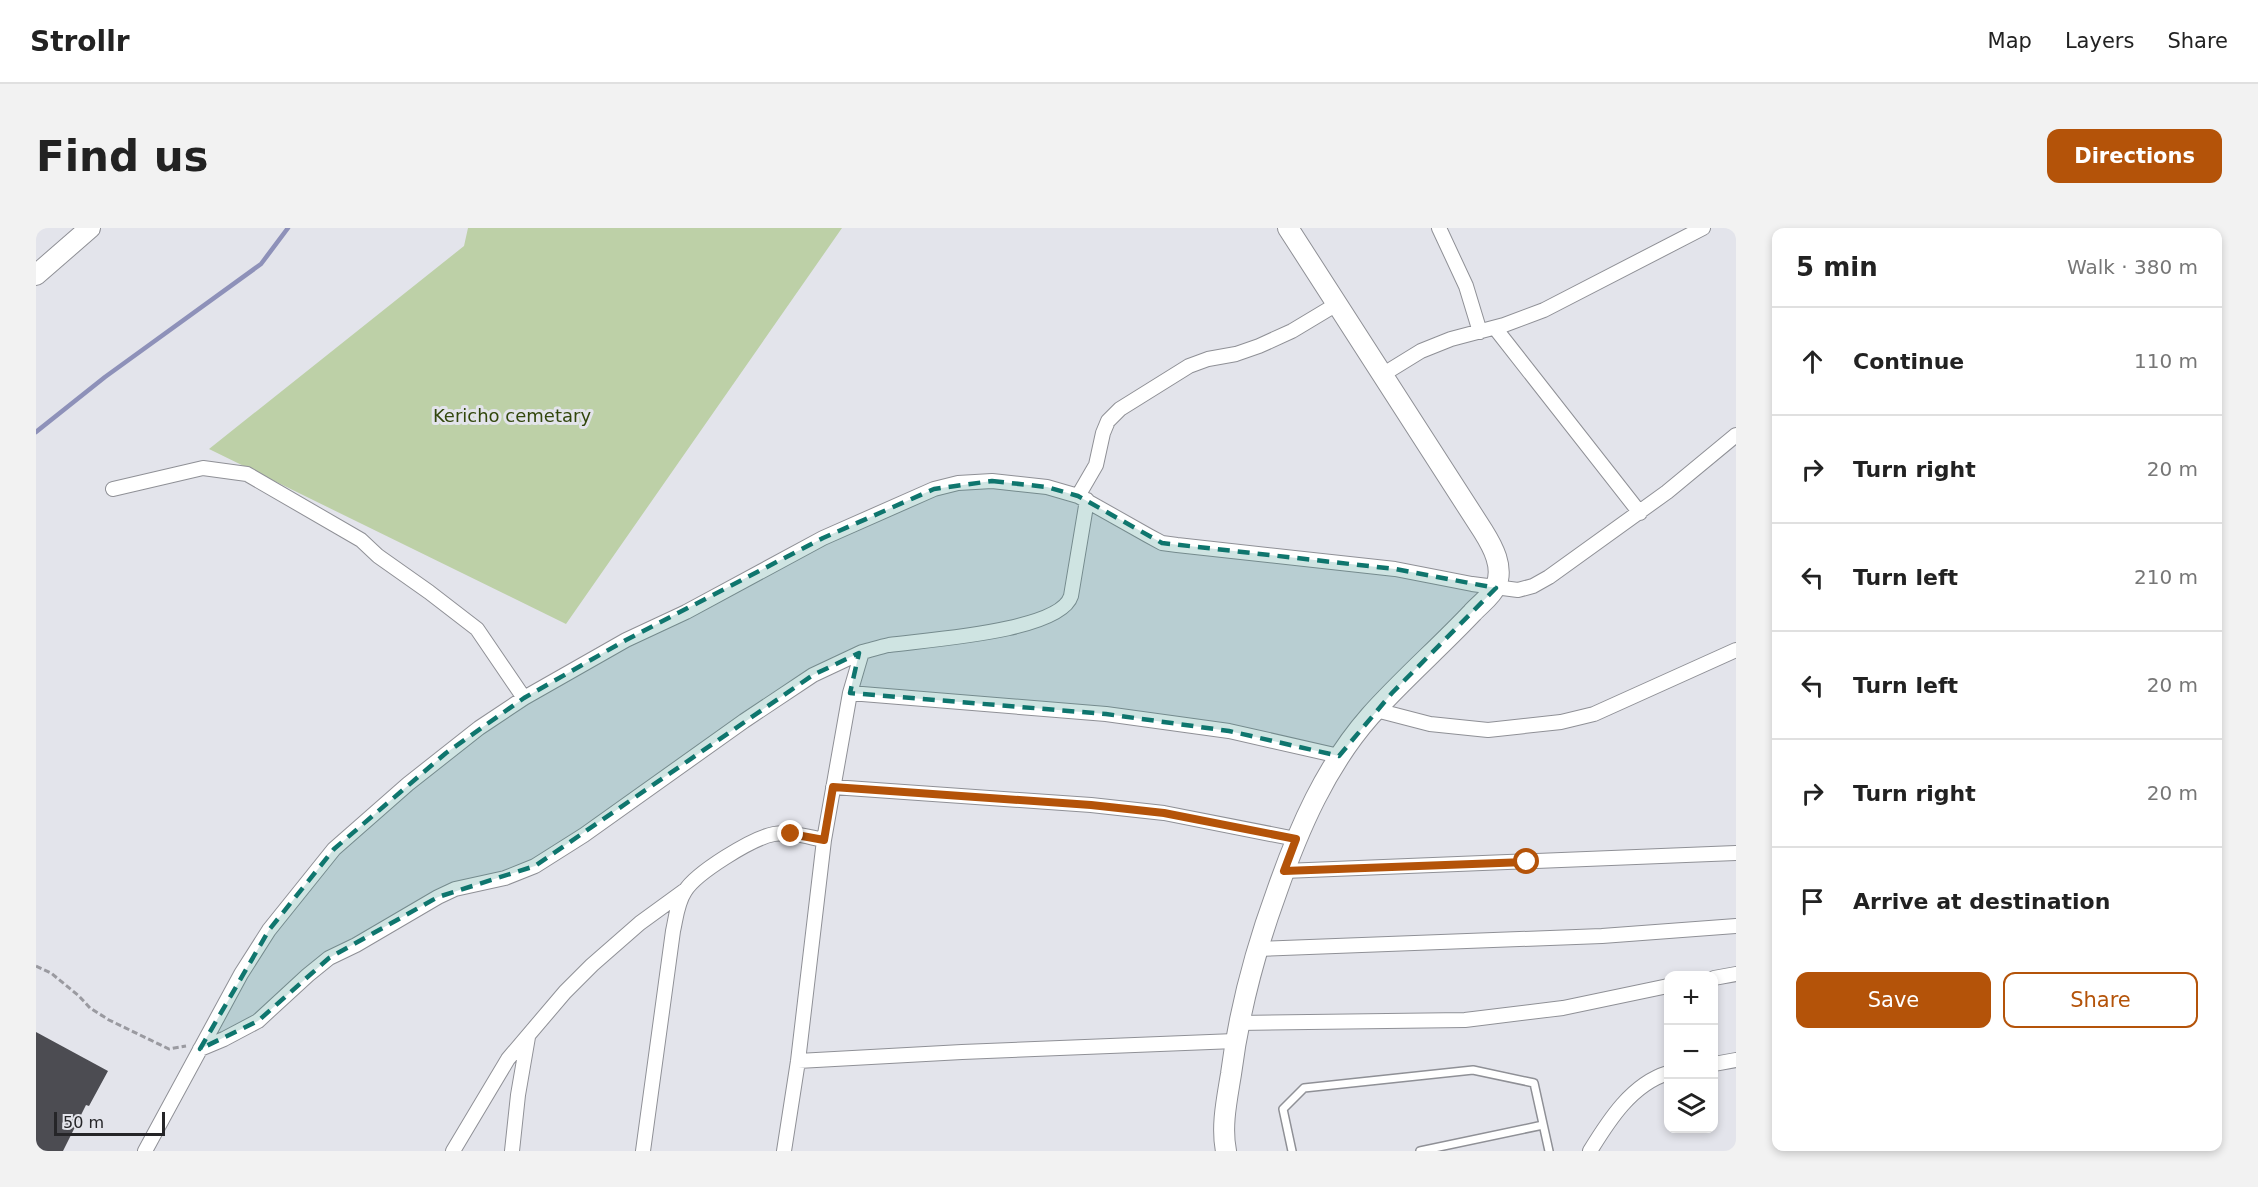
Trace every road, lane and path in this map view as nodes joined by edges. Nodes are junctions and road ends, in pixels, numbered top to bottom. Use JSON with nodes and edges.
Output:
{"nodes":[{"id":1,"x":90,"y":228,"type":"edge"},
{"id":2,"x":1288,"y":228,"type":"edge"},
{"id":3,"x":1439,"y":228,"type":"edge"},
{"id":4,"x":1703,"y":228,"type":"edge"},
{"id":5,"x":36,"y":275,"type":"edge"},
{"id":6,"x":1337,"y":304,"type":"junction"},
{"id":7,"x":1495,"y":327,"type":"junction"},
{"id":8,"x":1480,"y":332,"type":"junction"},
{"id":9,"x":1382,"y":375,"type":"junction"},
{"id":10,"x":1736,"y":435,"type":"edge"},
{"id":11,"x":113,"y":489,"type":"dead end"},
{"id":12,"x":1083,"y":498,"type":"junction"},
{"id":13,"x":1640,"y":513,"type":"junction"},
{"id":14,"x":1496,"y":588,"type":"junction"},
{"id":15,"x":1736,"y":650,"type":"edge"},
{"id":16,"x":862,"y":652,"type":"junction"},
{"id":17,"x":850,"y":693,"type":"junction"},
{"id":18,"x":524,"y":698,"type":"junction"},
{"id":19,"x":1376,"y":710,"type":"junction"},
{"id":20,"x":1339,"y":756,"type":"junction"},
{"id":21,"x":833,"y":787,"type":"junction"},
{"id":22,"x":1296,"y":839,"type":"junction"},
{"id":23,"x":824,"y":840,"type":"junction"},
{"id":24,"x":1736,"y":853,"type":"edge"},
{"id":25,"x":1284,"y":871,"type":"junction"},
{"id":26,"x":685,"y":890,"type":"junction"},
{"id":27,"x":1736,"y":926,"type":"edge"},
{"id":28,"x":1256,"y":949,"type":"junction"},
{"id":29,"x":36,"y":966,"type":"edge"},
{"id":30,"x":1736,"y":974,"type":"edge"},
{"id":31,"x":1718,"y":977,"type":"edge"},
{"id":32,"x":1664,"y":987,"type":"edge"},
{"id":33,"x":1237,"y":1032,"type":"junction"},
{"id":34,"x":528,"y":1037,"type":"junction"},
{"id":35,"x":200,"y":1049,"type":"junction"},
{"id":36,"x":1736,"y":1060,"type":"edge"},
{"id":37,"x":798,"y":1061,"type":"junction"},
{"id":38,"x":1718,"y":1063,"type":"edge"},
{"id":39,"x":1664,"y":1075,"type":"edge"},
{"id":40,"x":1543,"y":1125,"type":"junction"},
{"id":41,"x":145,"y":1151,"type":"edge"},
{"id":42,"x":453,"y":1151,"type":"edge"},
{"id":43,"x":512,"y":1151,"type":"edge"},
{"id":44,"x":643,"y":1151,"type":"edge"},
{"id":45,"x":784,"y":1151,"type":"edge"},
{"id":46,"x":1226,"y":1151,"type":"edge"},
{"id":47,"x":1292,"y":1151,"type":"edge"},
{"id":48,"x":1420,"y":1151,"type":"edge"},
{"id":49,"x":1549,"y":1151,"type":"edge"},
{"id":50,"x":1590,"y":1151,"type":"edge"}],
"edges":[{"from":1,"to":5,"type":"street"},
{"from":2,"to":6,"type":"street"},
{"from":3,"to":8,"type":"street"},
{"from":4,"to":7,"type":"street"},
{"from":6,"to":9,"type":"street"},
{"from":6,"to":12,"type":"street"},
{"from":7,"to":8,"type":"street"},
{"from":7,"to":13,"type":"street"},
{"from":8,"to":9,"type":"street"},
{"from":9,"to":14,"type":"street"},
{"from":10,"to":13,"type":"street"},
{"from":11,"to":18,"type":"street"},
{"from":12,"to":14,"type":"street"},
{"from":12,"to":16,"type":"street"},
{"from":12,"to":18,"type":"street"},
{"from":13,"to":14,"type":"street"},
{"from":14,"to":19,"type":"street"},
{"from":15,"to":19,"type":"street"},
{"from":16,"to":17,"type":"street"},
{"from":16,"to":35,"type":"street"},
{"from":17,"to":20,"type":"street"},
{"from":17,"to":21,"type":"street"},
{"from":18,"to":35,"type":"street"},
{"from":19,"to":20,"type":"street"},
{"from":20,"to":22,"type":"street"},
{"from":21,"to":22,"type":"street"},
{"from":21,"to":23,"type":"street"},
{"from":22,"to":25,"type":"street"},
{"from":23,"to":26,"type":"street"},
{"from":23,"to":37,"type":"street"},
{"from":24,"to":25,"type":"street"},
{"from":25,"to":28,"type":"street"},
{"from":26,"to":34,"type":"street"},
{"from":26,"to":44,"type":"street"},
{"from":27,"to":28,"type":"street"},
{"from":28,"to":33,"type":"street"},
{"from":29,"to":35,"type":"path"},
{"from":30,"to":31,"type":"street"},
{"from":32,"to":33,"type":"street"},
{"from":33,"to":37,"type":"street"},
{"from":33,"to":46,"type":"street"},
{"from":34,"to":42,"type":"street"},
{"from":34,"to":43,"type":"street"},
{"from":35,"to":41,"type":"street"},
{"from":36,"to":38,"type":"street"},
{"from":37,"to":45,"type":"street"},
{"from":39,"to":50,"type":"street"},
{"from":40,"to":47,"type":"lane"},
{"from":40,"to":48,"type":"lane"},
{"from":40,"to":49,"type":"lane"}]}
